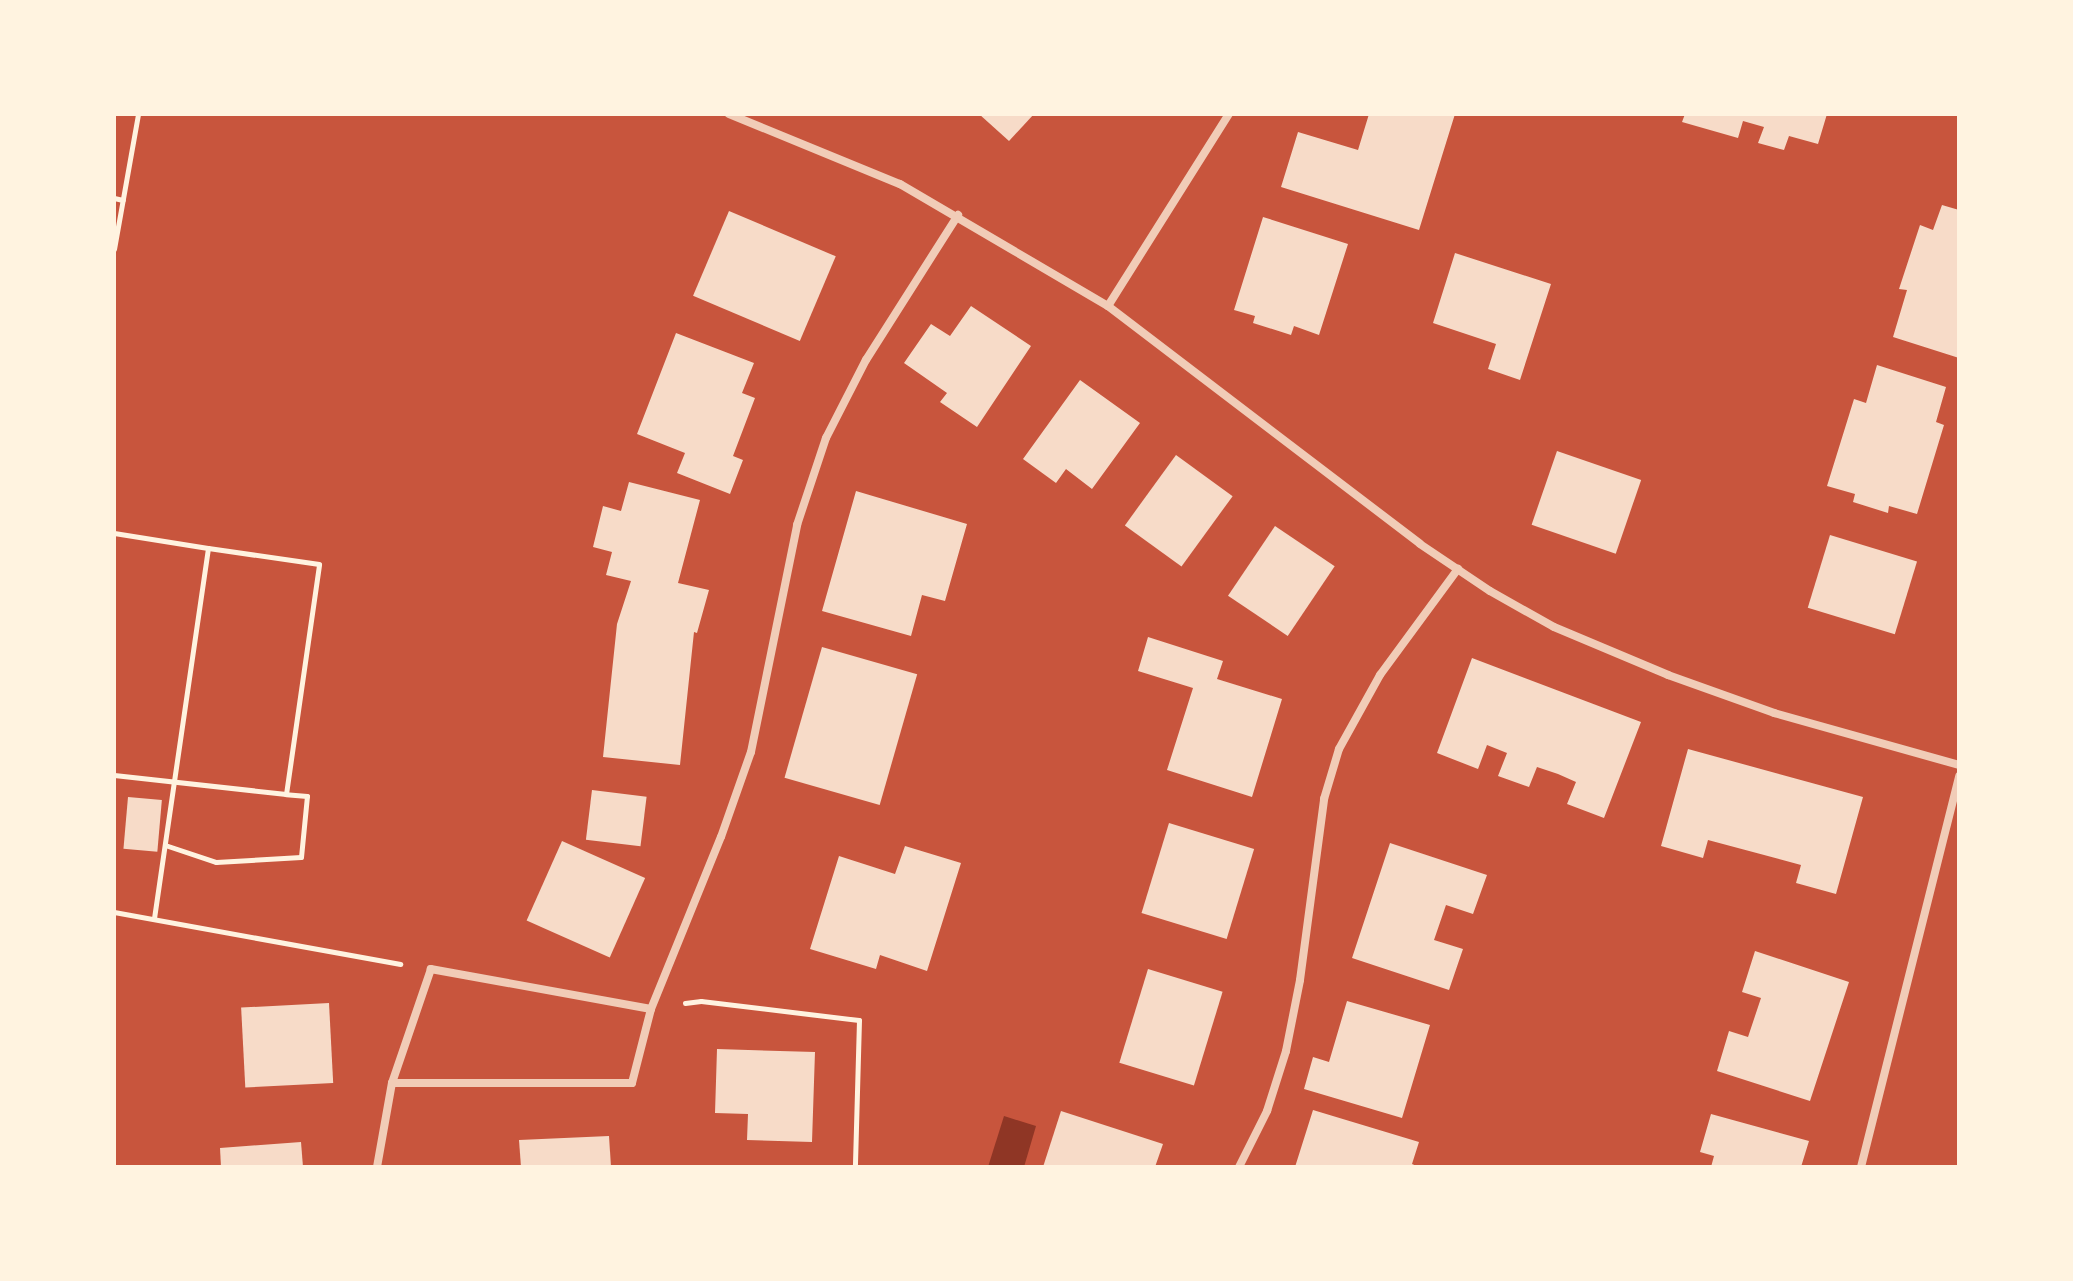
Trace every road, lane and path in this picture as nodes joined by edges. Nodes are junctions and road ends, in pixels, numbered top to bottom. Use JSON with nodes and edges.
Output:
{"nodes":[{"id":1,"x":138,"y":114,"type":"edge"},
{"id":2,"x":729,"y":114,"type":"edge"},
{"id":3,"x":1229,"y":114,"type":"edge"},
{"id":4,"x":114,"y":198,"type":"edge"},
{"id":5,"x":123,"y":200,"type":"junction"},
{"id":6,"x":958,"y":215,"type":"junction"},
{"id":7,"x":114,"y":249,"type":"edge"},
{"id":8,"x":1108,"y":306,"type":"junction"},
{"id":9,"x":114,"y":533,"type":"edge"},
{"id":10,"x":208,"y":548,"type":"junction"},
{"id":11,"x":1458,"y":569,"type":"junction"},
{"id":12,"x":1959,"y":765,"type":"edge"},
{"id":13,"x":114,"y":775,"type":"edge"},
{"id":14,"x":1959,"y":776,"type":"edge"},
{"id":15,"x":174,"y":782,"type":"junction"},
{"id":16,"x":286,"y":794,"type":"junction"},
{"id":17,"x":165,"y":845,"type":"junction"},
{"id":18,"x":114,"y":912,"type":"edge"},
{"id":19,"x":154,"y":919,"type":"junction"},
{"id":20,"x":431,"y":969,"type":"junction"},
{"id":21,"x":651,"y":1009,"type":"junction"},
{"id":22,"x":392,"y":1083,"type":"junction"},
{"id":23,"x":377,"y":1167,"type":"edge"},
{"id":24,"x":855,"y":1167,"type":"edge"},
{"id":25,"x":1239,"y":1167,"type":"edge"},
{"id":26,"x":1861,"y":1167,"type":"edge"}],
"edges":[{"from":1,"to":5,"type":"path"},
{"from":2,"to":6,"type":"street"},
{"from":3,"to":8,"type":"street"},
{"from":4,"to":5,"type":"path"},
{"from":5,"to":7,"type":"path"},
{"from":6,"to":8,"type":"street"},
{"from":6,"to":21,"type":"street"},
{"from":8,"to":11,"type":"street"},
{"from":9,"to":10,"type":"path"},
{"from":10,"to":15,"type":"path"},
{"from":10,"to":16,"type":"path"},
{"from":11,"to":12,"type":"street"},
{"from":11,"to":25,"type":"street"},
{"from":13,"to":15,"type":"path"},
{"from":14,"to":26,"type":"street"},
{"from":15,"to":16,"type":"path"},
{"from":15,"to":17,"type":"path"},
{"from":16,"to":17,"type":"path"},
{"from":17,"to":19,"type":"path"},
{"from":18,"to":19,"type":"path"},
{"from":19,"to":20,"type":"path"},
{"from":20,"to":21,"type":"street"},
{"from":20,"to":22,"type":"street"},
{"from":21,"to":22,"type":"street"},
{"from":21,"to":24,"type":"path"},
{"from":22,"to":23,"type":"street"}]}
